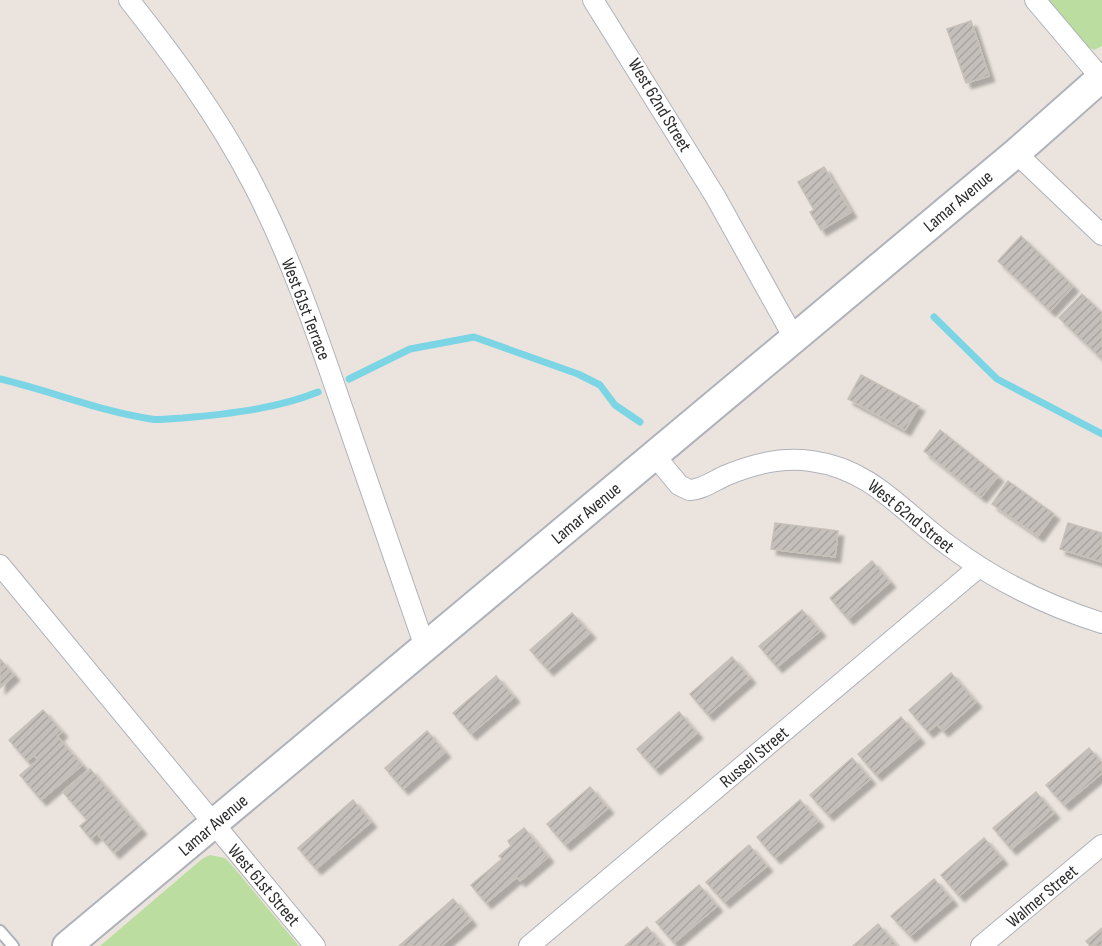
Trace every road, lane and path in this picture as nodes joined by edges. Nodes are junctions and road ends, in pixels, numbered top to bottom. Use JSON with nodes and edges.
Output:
{"nodes":[{"id":1,"x":129,"y":0,"type":"edge"},
{"id":2,"x":593,"y":0,"type":"edge"},
{"id":3,"x":1035,"y":0,"type":"edge"},
{"id":4,"x":1101,"y":78,"type":"edge"},
{"id":5,"x":1016,"y":153,"type":"junction"},
{"id":6,"x":1102,"y":235,"type":"edge"},
{"id":7,"x":794,"y":338,"type":"junction"},
{"id":8,"x":655,"y":456,"type":"junction"},
{"id":9,"x":0,"y":565,"type":"edge"},
{"id":10,"x":979,"y":567,"type":"junction"},
{"id":11,"x":1102,"y":623,"type":"edge"},
{"id":12,"x":424,"y":647,"type":"junction"},
{"id":13,"x":213,"y":824,"type":"junction"},
{"id":14,"x":1102,"y":845,"type":"edge"},
{"id":15,"x":0,"y":931,"type":"edge"},
{"id":16,"x":13,"y":946,"type":"edge"},
{"id":17,"x":67,"y":946,"type":"edge"},
{"id":18,"x":315,"y":946,"type":"edge"},
{"id":19,"x":529,"y":946,"type":"edge"},
{"id":20,"x":981,"y":946,"type":"edge"}],
"edges":[{"from":1,"to":12,"type":"street","name":"West 61st Terrace"},
{"from":2,"to":7,"type":"street","name":"West 62nd Street"},
{"from":3,"to":4,"type":"street"},
{"from":4,"to":5,"type":"street","name":"Lamar Avenue"},
{"from":5,"to":6,"type":"street"},
{"from":5,"to":7,"type":"street","name":"Lamar Avenue"},
{"from":7,"to":8,"type":"street","name":"Lamar Avenue"},
{"from":8,"to":10,"type":"street","name":"West 62nd Street"},
{"from":8,"to":12,"type":"street","name":"Lamar Avenue"},
{"from":9,"to":13,"type":"street","name":"West 61st Street"},
{"from":10,"to":11,"type":"street","name":"West 62nd Street"},
{"from":10,"to":19,"type":"street","name":"Russell Street"},
{"from":12,"to":13,"type":"street","name":"Lamar Avenue"},
{"from":13,"to":17,"type":"street","name":"Lamar Avenue"},
{"from":13,"to":18,"type":"street","name":"West 61st Street"},
{"from":14,"to":20,"type":"street","name":"Walmer Street"},
{"from":15,"to":16,"type":"lane"}]}
